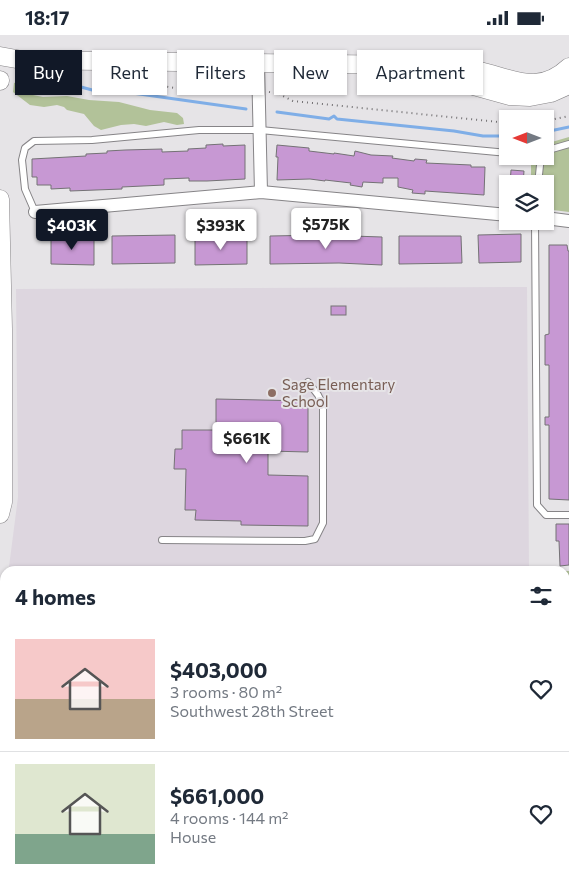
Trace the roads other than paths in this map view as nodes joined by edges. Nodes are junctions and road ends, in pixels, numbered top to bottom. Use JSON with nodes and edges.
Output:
{"nodes":[{"id":1,"x":0,"y":56,"type":"edge"},
{"id":2,"x":177,"y":63,"type":"edge"},
{"id":3,"x":264,"y":64,"type":"edge"},
{"id":4,"x":357,"y":65,"type":"edge"},
{"id":5,"x":569,"y":67,"type":"edge"},
{"id":6,"x":483,"y":73,"type":"edge"},
{"id":7,"x":569,"y":85,"type":"edge"},
{"id":8,"x":483,"y":89,"type":"edge"},
{"id":9,"x":259,"y":95,"type":"edge"},
{"id":10,"x":260,"y":130,"type":"junction"},
{"id":11,"x":569,"y":144,"type":"edge"},
{"id":12,"x":554,"y":148,"type":"edge"},
{"id":13,"x":499,"y":152,"type":"edge"},
{"id":14,"x":261,"y":192,"type":"junction"},
{"id":15,"x":0,"y":199,"type":"edge"},
{"id":16,"x":35,"y":213,"type":"joint"},
{"id":17,"x":499,"y":214,"type":"edge"},
{"id":18,"x":554,"y":219,"type":"edge"},
{"id":19,"x":569,"y":221,"type":"edge"},
{"id":20,"x":535,"y":230,"type":"edge"},
{"id":21,"x":1,"y":329,"type":"edge"},
{"id":22,"x":308,"y":382,"type":"dead end"},
{"id":23,"x":0,"y":513,"type":"edge"},
{"id":24,"x":569,"y":515,"type":"edge"},
{"id":25,"x":162,"y":540,"type":"dead end"}],
"edges":[{"from":1,"to":2,"type":"main road"},
{"from":3,"to":4,"type":"main road"},
{"from":5,"to":6,"type":"main road"},
{"from":7,"to":8,"type":"main road"},
{"from":9,"to":10,"type":"street"},
{"from":10,"to":13,"type":"lane"},
{"from":10,"to":14,"type":"street"},
{"from":10,"to":16,"type":"lane"},
{"from":11,"to":12,"type":"lane"},
{"from":14,"to":16,"type":"street"},
{"from":14,"to":17,"type":"street"},
{"from":15,"to":21,"type":"main road"},
{"from":18,"to":19,"type":"street"},
{"from":20,"to":24,"type":"lane"},
{"from":21,"to":23,"type":"main road"},
{"from":22,"to":25,"type":"lane"}]}
